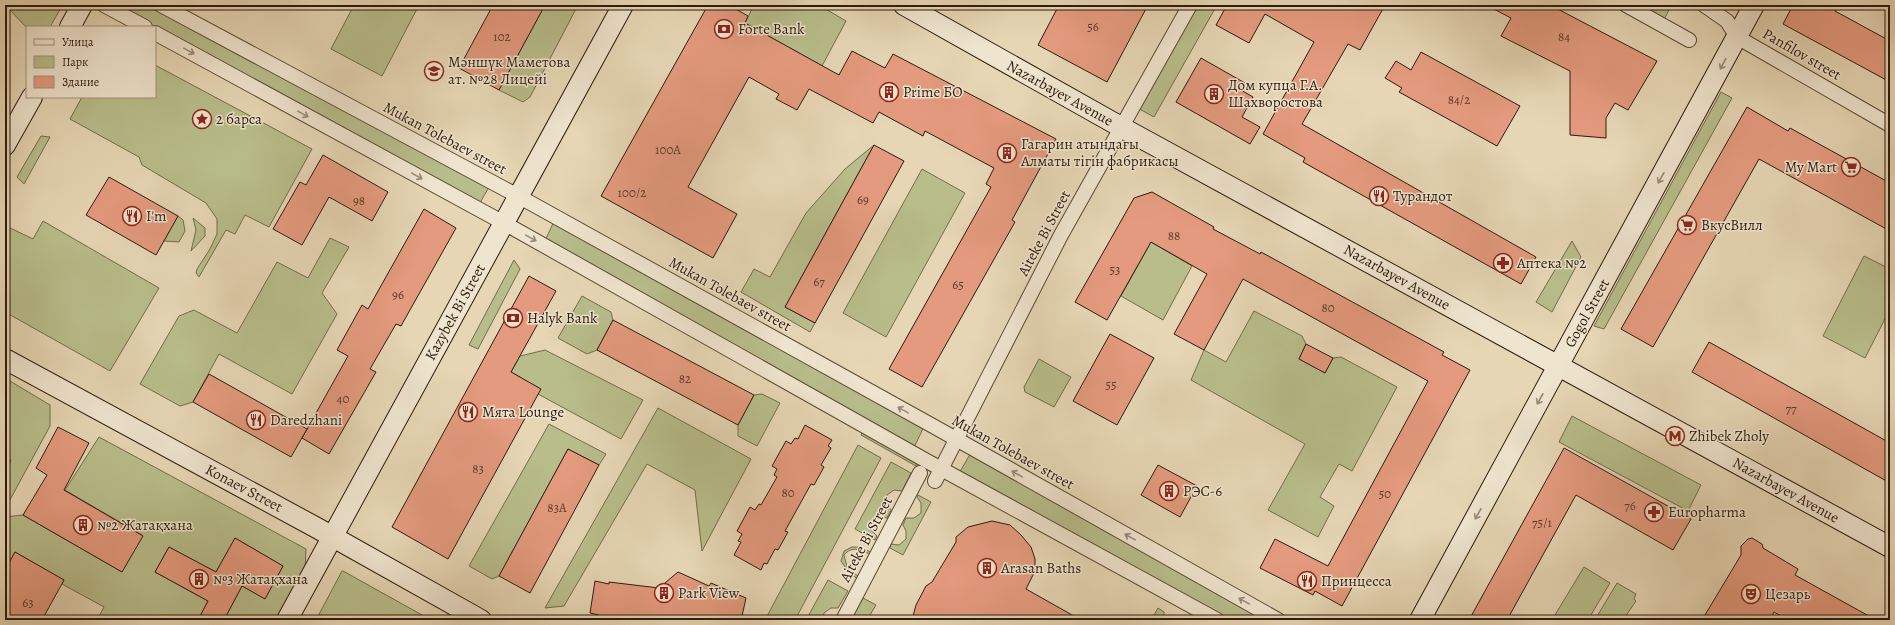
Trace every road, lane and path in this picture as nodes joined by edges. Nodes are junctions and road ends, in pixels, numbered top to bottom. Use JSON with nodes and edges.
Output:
{"nodes":[{"id":1,"x":82,"y":5,"type":"edge"},
{"id":2,"x":104,"y":5,"type":"edge"},
{"id":3,"x":162,"y":5,"type":"edge"},
{"id":4,"x":623,"y":5,"type":"edge"},
{"id":5,"x":904,"y":5,"type":"edge"},
{"id":6,"x":1190,"y":5,"type":"edge"},
{"id":7,"x":1626,"y":5,"type":"edge"},
{"id":8,"x":1704,"y":5,"type":"edge"},
{"id":9,"x":1754,"y":5,"type":"edge"},
{"id":10,"x":71,"y":26,"type":"edge"},
{"id":11,"x":143,"y":26,"type":"edge"},
{"id":12,"x":156,"y":34,"type":"edge"},
{"id":13,"x":1689,"y":40,"type":"dead end"},
{"id":14,"x":1745,"y":42,"type":"junction"},
{"id":15,"x":31,"y":98,"type":"edge"},
{"id":16,"x":1890,"y":125,"type":"edge"},
{"id":17,"x":1122,"y":127,"type":"junction"},
{"id":18,"x":5,"y":145,"type":"edge"},
{"id":19,"x":518,"y":196,"type":"junction"},
{"id":20,"x":504,"y":223,"type":"junction"},
{"id":21,"x":5,"y":359,"type":"edge"},
{"id":22,"x":1559,"y":365,"type":"junction"},
{"id":23,"x":955,"y":439,"type":"junction"},
{"id":24,"x":920,"y":473,"type":"dead end"},
{"id":25,"x":938,"y":475,"type":"junction"},
{"id":26,"x":332,"y":537,"type":"junction"},
{"id":27,"x":1890,"y":547,"type":"edge"},
{"id":28,"x":287,"y":620,"type":"edge"},
{"id":29,"x":481,"y":620,"type":"edge"},
{"id":30,"x":843,"y":620,"type":"edge"},
{"id":31,"x":1217,"y":620,"type":"edge"},
{"id":32,"x":1278,"y":620,"type":"edge"},
{"id":33,"x":1420,"y":620,"type":"edge"}],
"edges":[{"from":1,"to":10,"type":"main road"},
{"from":2,"to":11,"type":"street"},
{"from":3,"to":19,"type":"street","name":"Mukan Tolebaev street"},
{"from":4,"to":19,"type":"main road","name":"Kazybek Bi Street"},
{"from":5,"to":17,"type":"main road","name":"Nazarbayev Avenue"},
{"from":6,"to":17,"type":"street","name":"Aiteke Bi Street"},
{"from":7,"to":13,"type":"street"},
{"from":8,"to":14,"type":"street","name":"Panfilov street"},
{"from":9,"to":14,"type":"main road","name":"Gogol Street"},
{"from":12,"to":20,"type":"street","one_way":true},
{"from":14,"to":16,"type":"street","name":"Panfilov street"},
{"from":14,"to":22,"type":"main road","name":"Gogol Street","one_way":true},
{"from":15,"to":18,"type":"main road"},
{"from":17,"to":22,"type":"main road","name":"Nazarbayev Avenue"},
{"from":17,"to":23,"type":"street","name":"Aiteke Bi Street"},
{"from":19,"to":20,"type":"main road","name":"Kazybek Bi Street"},
{"from":23,"to":19,"type":"street","name":"Mukan Tolebaev street","one_way":true},
{"from":20,"to":25,"type":"street","one_way":true},
{"from":20,"to":26,"type":"main road","name":"Kazybek Bi Street"},
{"from":21,"to":26,"type":"main road","name":"Konaev Street"},
{"from":22,"to":27,"type":"main road","name":"Nazarbayev Avenue"},
{"from":22,"to":33,"type":"main road","name":"Gogol Street","one_way":true},
{"from":23,"to":25,"type":"street","name":"Aiteke Bi Street"},
{"from":32,"to":23,"type":"street","name":"Mukan Tolebaev street","one_way":true},
{"from":24,"to":30,"type":"street","name":"Aiteke Bi Street"},
{"from":25,"to":31,"type":"street"},
{"from":26,"to":28,"type":"main road","name":"Kazybek Bi Street"},
{"from":26,"to":29,"type":"main road","name":"Konaev Street"}]}
